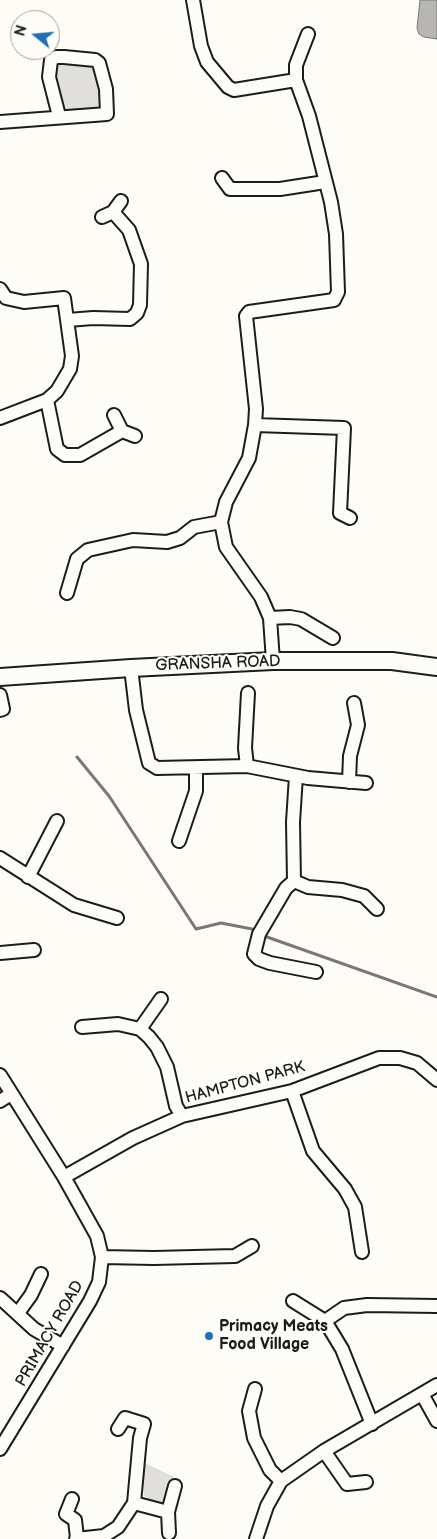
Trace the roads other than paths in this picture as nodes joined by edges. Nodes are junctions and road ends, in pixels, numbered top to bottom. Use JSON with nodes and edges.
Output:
{"nodes":[{"id":1,"x":193,"y":0,"type":"edge"},
{"id":2,"x":308,"y":34,"type":"dead end"},
{"id":3,"x":296,"y":80,"type":"junction"},
{"id":4,"x":59,"y":116,"type":"junction"},
{"id":5,"x":0,"y":122,"type":"edge"},
{"id":6,"x":222,"y":178,"type":"dead end"},
{"id":7,"x":325,"y":182,"type":"junction"},
{"id":8,"x":121,"y":201,"type":"dead end"},
{"id":9,"x":0,"y":290,"type":"edge"},
{"id":10,"x":68,"y":320,"type":"junction"},
{"id":11,"x":47,"y":400,"type":"junction"},
{"id":12,"x":114,"y":415,"type":"dead end"},
{"id":13,"x":0,"y":418,"type":"edge"},
{"id":14,"x":256,"y":425,"type":"junction"},
{"id":15,"x":122,"y":431,"type":"junction"},
{"id":16,"x":135,"y":436,"type":"dead end"},
{"id":17,"x":350,"y":518,"type":"dead end"},
{"id":18,"x":221,"y":522,"type":"junction"},
{"id":19,"x":67,"y":593,"type":"dead end"},
{"id":20,"x":270,"y":618,"type":"junction"},
{"id":21,"x":334,"y":638,"type":"dead end"},
{"id":22,"x":273,"y":661,"type":"junction"},
{"id":23,"x":437,"y":666,"type":"edge"},
{"id":24,"x":131,"y":668,"type":"junction"},
{"id":25,"x":0,"y":677,"type":"edge"},
{"id":26,"x":248,"y":693,"type":"dead end"},
{"id":27,"x":0,"y":695,"type":"edge"},
{"id":28,"x":354,"y":703,"type":"dead end"},
{"id":29,"x":0,"y":710,"type":"edge"},
{"id":30,"x":247,"y":766,"type":"junction"},
{"id":31,"x":196,"y":768,"type":"junction"},
{"id":32,"x":296,"y":776,"type":"junction"},
{"id":33,"x":349,"y":782,"type":"junction"},
{"id":34,"x":366,"y":783,"type":"dead end"},
{"id":35,"x":57,"y":821,"type":"dead end"},
{"id":36,"x":179,"y":841,"type":"dead end"},
{"id":37,"x":0,"y":858,"type":"edge"},
{"id":38,"x":28,"y":878,"type":"junction"},
{"id":39,"x":294,"y":882,"type":"junction"},
{"id":40,"x":377,"y":909,"type":"dead end"},
{"id":41,"x":117,"y":918,"type":"dead end"},
{"id":42,"x":34,"y":950,"type":"dead end"},
{"id":43,"x":0,"y":953,"type":"edge"},
{"id":44,"x":316,"y":972,"type":"dead end"},
{"id":45,"x":161,"y":999,"type":"dead end"},
{"id":46,"x":82,"y":1028,"type":"dead end"},
{"id":47,"x":140,"y":1029,"type":"junction"},
{"id":48,"x":0,"y":1075,"type":"edge"},
{"id":49,"x":437,"y":1080,"type":"edge"},
{"id":50,"x":292,"y":1091,"type":"junction"},
{"id":51,"x":11,"y":1094,"type":"junction"},
{"id":52,"x":0,"y":1101,"type":"edge"},
{"id":53,"x":182,"y":1116,"type":"junction"},
{"id":54,"x":64,"y":1177,"type":"junction"},
{"id":55,"x":252,"y":1246,"type":"dead end"},
{"id":56,"x":362,"y":1252,"type":"dead end"},
{"id":57,"x":102,"y":1257,"type":"junction"},
{"id":58,"x":41,"y":1274,"type":"dead end"},
{"id":59,"x":0,"y":1298,"type":"edge"},
{"id":60,"x":293,"y":1301,"type":"dead end"},
{"id":61,"x":437,"y":1306,"type":"edge"},
{"id":62,"x":18,"y":1313,"type":"junction"},
{"id":63,"x":325,"y":1321,"type":"junction"},
{"id":64,"x":63,"y":1346,"type":"junction"},
{"id":65,"x":437,"y":1386,"type":"edge"},
{"id":66,"x":254,"y":1389,"type":"dead end"},
{"id":67,"x":422,"y":1394,"type":"junction"},
{"id":68,"x":437,"y":1421,"type":"edge"},
{"id":69,"x":372,"y":1424,"type":"junction"},
{"id":70,"x":118,"y":1429,"type":"dead end"},
{"id":71,"x":0,"y":1449,"type":"edge"},
{"id":72,"x":324,"y":1451,"type":"junction"},
{"id":73,"x":281,"y":1481,"type":"junction"},
{"id":74,"x":366,"y":1482,"type":"dead end"},
{"id":75,"x":175,"y":1486,"type":"dead end"},
{"id":76,"x":72,"y":1499,"type":"dead end"},
{"id":77,"x":134,"y":1503,"type":"junction"},
{"id":78,"x":168,"y":1512,"type":"junction"},
{"id":79,"x":168,"y":1533,"type":"dead end"},
{"id":80,"x":76,"y":1539,"type":"edge"},
{"id":81,"x":256,"y":1539,"type":"edge"}],
"edges":[{"from":1,"to":3,"type":"street"},
{"from":2,"to":3,"type":"street"},
{"from":3,"to":7,"type":"street"},
{"from":4,"to":4,"type":"street"},
{"from":4,"to":5,"type":"street"},
{"from":6,"to":7,"type":"street"},
{"from":7,"to":14,"type":"street"},
{"from":8,"to":10,"type":"street"},
{"from":9,"to":10,"type":"street"},
{"from":10,"to":11,"type":"street"},
{"from":11,"to":13,"type":"street"},
{"from":11,"to":15,"type":"street"},
{"from":12,"to":15,"type":"street"},
{"from":14,"to":17,"type":"street"},
{"from":14,"to":18,"type":"street"},
{"from":15,"to":16,"type":"street"},
{"from":18,"to":19,"type":"street"},
{"from":18,"to":20,"type":"street"},
{"from":20,"to":21,"type":"street"},
{"from":20,"to":22,"type":"street"},
{"from":22,"to":23,"type":"street","name":"GRANSHA ROAD"},
{"from":22,"to":24,"type":"street","name":"GRANSHA ROAD"},
{"from":24,"to":25,"type":"street","name":"GRANSHA ROAD"},
{"from":24,"to":31,"type":"street"},
{"from":26,"to":30,"type":"street"},
{"from":27,"to":29,"type":"street"},
{"from":28,"to":33,"type":"street"},
{"from":30,"to":31,"type":"street"},
{"from":30,"to":32,"type":"street"},
{"from":31,"to":36,"type":"street"},
{"from":32,"to":33,"type":"street"},
{"from":32,"to":39,"type":"street"},
{"from":33,"to":34,"type":"street"},
{"from":35,"to":38,"type":"street"},
{"from":37,"to":38,"type":"street"},
{"from":38,"to":41,"type":"street"},
{"from":39,"to":40,"type":"street"},
{"from":39,"to":44,"type":"street"},
{"from":42,"to":43,"type":"street"},
{"from":45,"to":47,"type":"street"},
{"from":46,"to":47,"type":"street"},
{"from":47,"to":53,"type":"street"},
{"from":48,"to":51,"type":"street","name":"PRIMACY ROAD"},
{"from":49,"to":50,"type":"street","name":"HAMPTON PARK"},
{"from":50,"to":53,"type":"street","name":"HAMPTON PARK"},
{"from":50,"to":56,"type":"street"},
{"from":51,"to":52,"type":"street"},
{"from":51,"to":54,"type":"street","name":"PRIMACY ROAD"},
{"from":53,"to":54,"type":"street","name":"HAMPTON PARK"},
{"from":54,"to":57,"type":"street","name":"PRIMACY ROAD"},
{"from":55,"to":57,"type":"street"},
{"from":57,"to":64,"type":"street","name":"PRIMACY ROAD"},
{"from":58,"to":62,"type":"street"},
{"from":59,"to":62,"type":"street"},
{"from":60,"to":63,"type":"street"},
{"from":61,"to":63,"type":"street"},
{"from":62,"to":64,"type":"street"},
{"from":63,"to":69,"type":"street"},
{"from":64,"to":71,"type":"street","name":"PRIMACY ROAD"},
{"from":65,"to":67,"type":"street"},
{"from":66,"to":73,"type":"street"},
{"from":67,"to":68,"type":"street"},
{"from":67,"to":69,"type":"street"},
{"from":69,"to":72,"type":"street"},
{"from":70,"to":77,"type":"street"},
{"from":72,"to":73,"type":"street"},
{"from":72,"to":74,"type":"street"},
{"from":73,"to":81,"type":"street"},
{"from":75,"to":78,"type":"street"},
{"from":76,"to":80,"type":"street"},
{"from":77,"to":78,"type":"street"},
{"from":77,"to":80,"type":"street"},
{"from":78,"to":79,"type":"street"}]}
